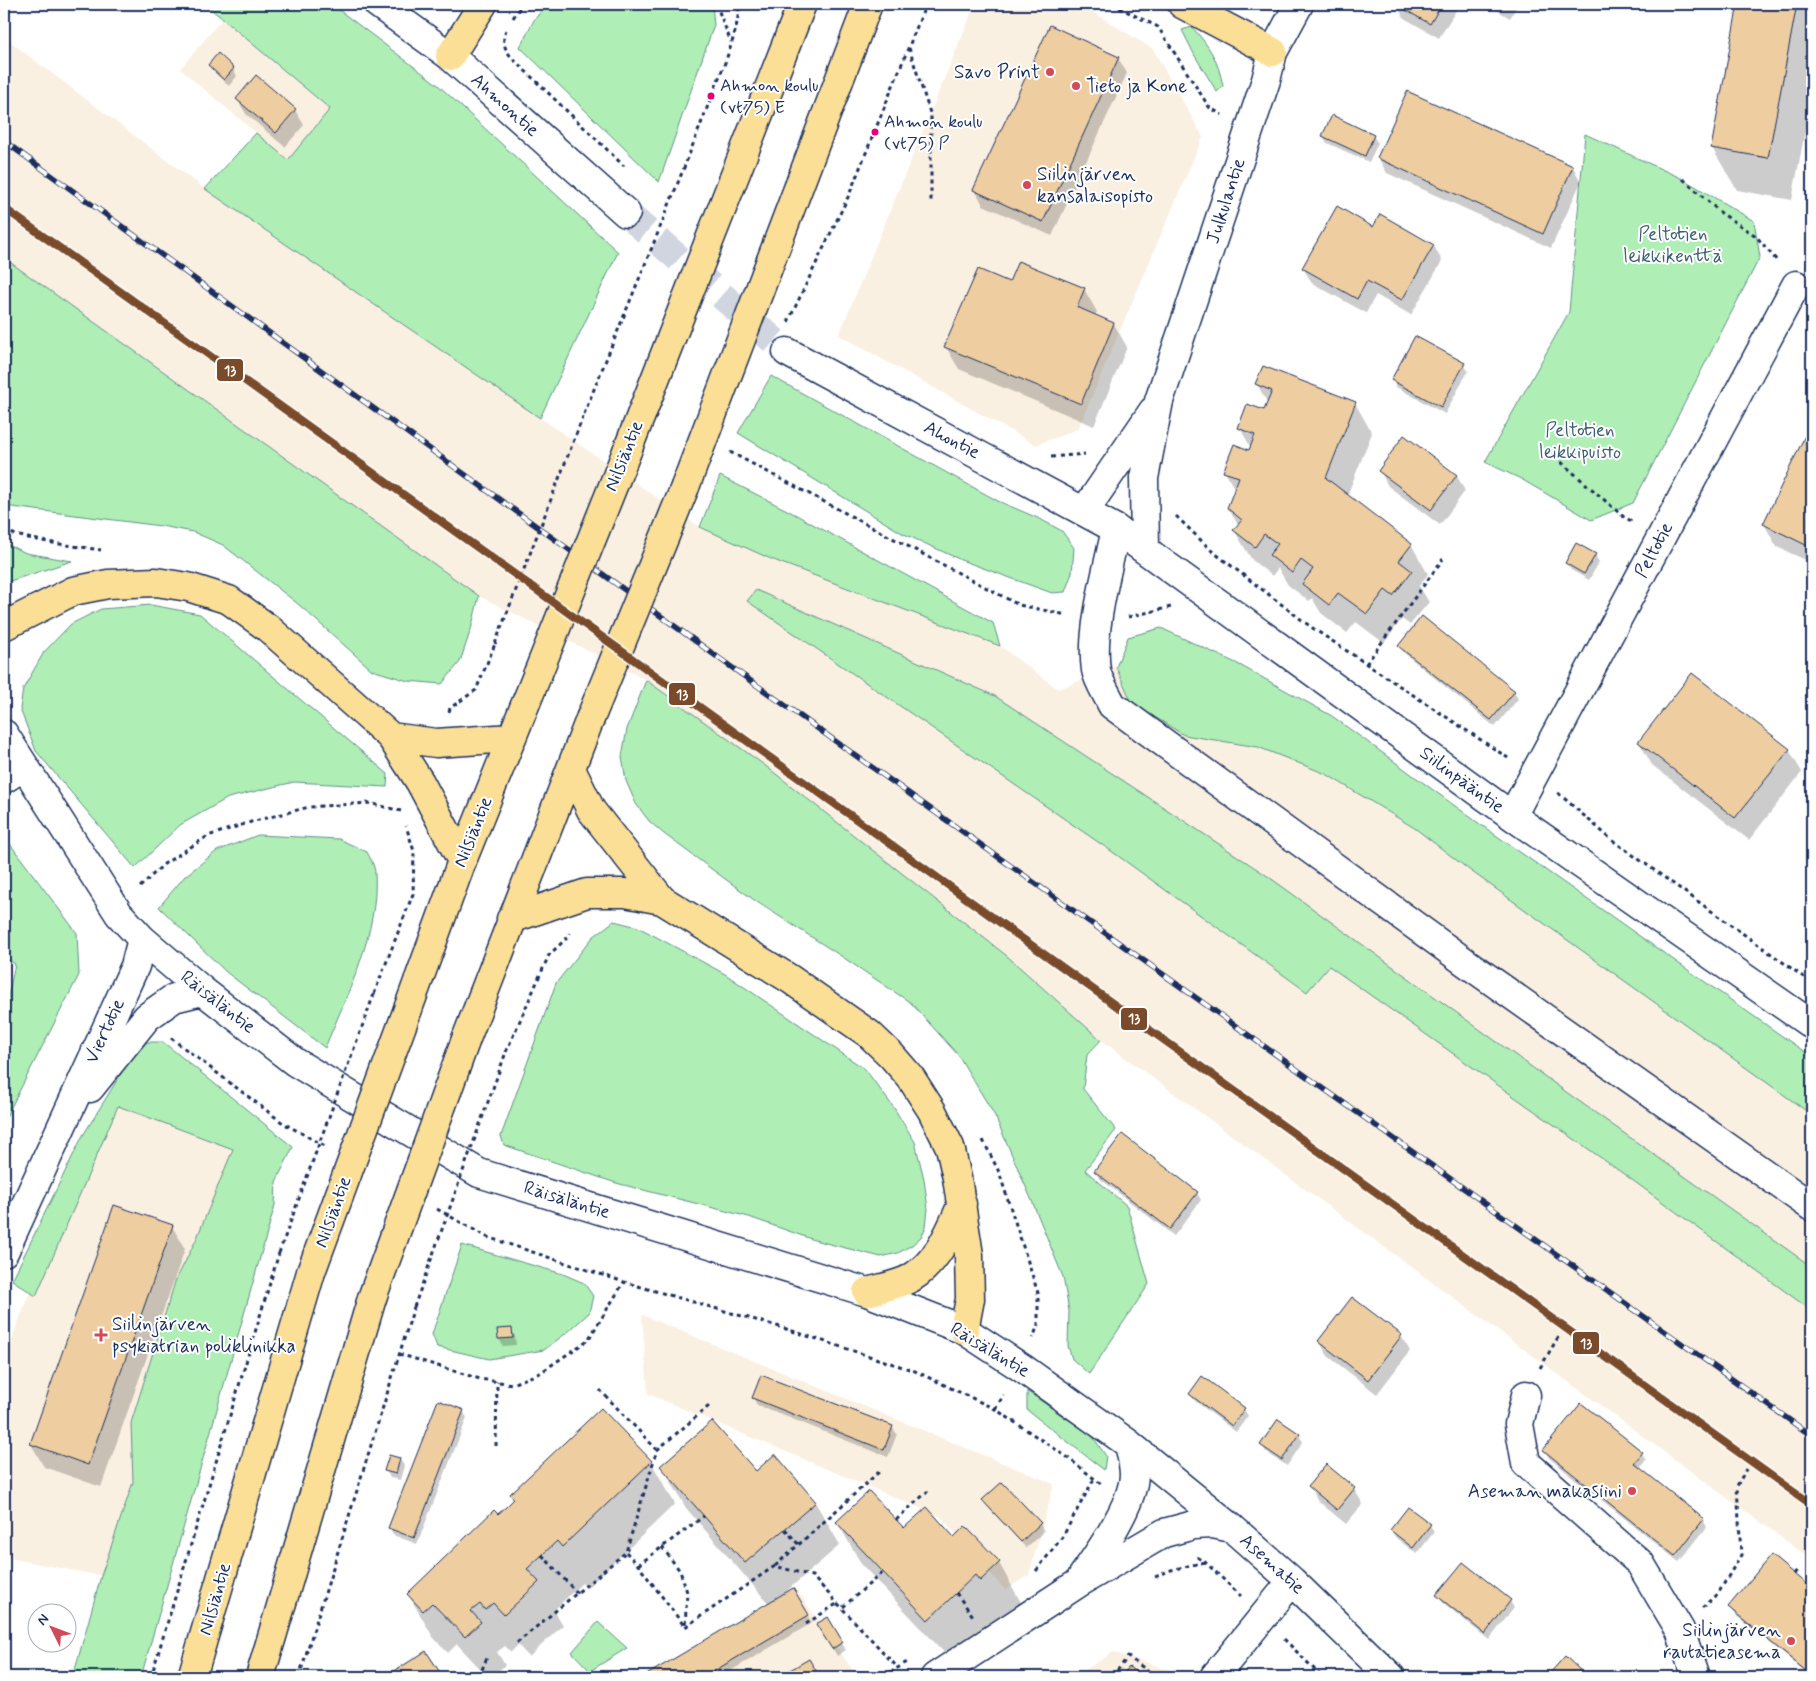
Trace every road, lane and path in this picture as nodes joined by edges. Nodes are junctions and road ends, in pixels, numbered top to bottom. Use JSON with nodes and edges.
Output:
{"nodes":[{"id":1,"x":378,"y":4,"type":"edge"},
{"id":2,"x":483,"y":4,"type":"edge"},
{"id":3,"x":522,"y":4,"type":"edge"},
{"id":4,"x":716,"y":4,"type":"edge"},
{"id":5,"x":739,"y":4,"type":"edge"},
{"id":6,"x":868,"y":4,"type":"edge"},
{"id":7,"x":926,"y":4,"type":"edge"},
{"id":8,"x":1112,"y":4,"type":"edge"},
{"id":9,"x":1182,"y":4,"type":"edge"},
{"id":10,"x":1299,"y":4,"type":"edge"},
{"id":11,"x":797,"y":8,"type":"edge"},
{"id":12,"x":510,"y":21,"type":"dead end"},
{"id":13,"x":507,"y":28,"type":"dead end"},
{"id":14,"x":731,"y":42,"type":"junction"},
{"id":15,"x":909,"y":48,"type":"junction"},
{"id":16,"x":1273,"y":52,"type":"junction"},
{"id":17,"x":450,"y":56,"type":"junction"},
{"id":18,"x":1249,"y":129,"type":"junction"},
{"id":19,"x":630,"y":172,"type":"dead end"},
{"id":20,"x":1683,"y":179,"type":"dead end"},
{"id":21,"x":931,"y":201,"type":"dead end"},
{"id":22,"x":626,"y":213,"type":"tunnel mouth"},
{"id":23,"x":1796,"y":285,"type":"joint"},
{"id":24,"x":786,"y":339,"type":"joint"},
{"id":25,"x":1159,"y":401,"type":"junction"},
{"id":26,"x":725,"y":449,"type":"dead end"},
{"id":27,"x":1047,"y":457,"type":"dead end"},
{"id":28,"x":1118,"y":461,"type":"junction"},
{"id":29,"x":1561,"y":462,"type":"dead end"},
{"id":30,"x":1144,"y":478,"type":"junction"},
{"id":31,"x":1084,"y":512,"type":"junction"},
{"id":32,"x":1116,"y":529,"type":"junction"},
{"id":33,"x":4,"y":531,"type":"edge"},
{"id":34,"x":1663,"y":534,"type":"junction"},
{"id":35,"x":101,"y":550,"type":"dead end"},
{"id":36,"x":1145,"y":550,"type":"junction"},
{"id":37,"x":1443,"y":559,"type":"dead end"},
{"id":38,"x":1196,"y":586,"type":"junction"},
{"id":39,"x":1098,"y":618,"type":"junction"},
{"id":40,"x":4,"y":626,"type":"edge"},
{"id":41,"x":495,"y":644,"type":"dead end"},
{"id":42,"x":1366,"y":664,"type":"dead end"},
{"id":43,"x":4,"y":734,"type":"edge"},
{"id":44,"x":391,"y":737,"type":"junction"},
{"id":45,"x":511,"y":738,"type":"junction"},
{"id":46,"x":570,"y":768,"type":"junction"},
{"id":47,"x":13,"y":773,"type":"edge"},
{"id":48,"x":401,"y":811,"type":"dead end"},
{"id":49,"x":1512,"y":816,"type":"junction"},
{"id":50,"x":462,"y":861,"type":"junction"},
{"id":51,"x":662,"y":900,"type":"junction"},
{"id":52,"x":118,"y":914,"type":"junction"},
{"id":53,"x":511,"y":919,"type":"junction"},
{"id":54,"x":142,"y":939,"type":"junction"},
{"id":55,"x":203,"y":991,"type":"junction"},
{"id":56,"x":374,"y":994,"type":"dead end"},
{"id":57,"x":148,"y":1017,"type":"junction"},
{"id":58,"x":1812,"y":1025,"type":"edge"},
{"id":59,"x":506,"y":1052,"type":"dead end"},
{"id":60,"x":64,"y":1120,"type":"junction"},
{"id":61,"x":326,"y":1147,"type":"dead end"},
{"id":62,"x":962,"y":1204,"type":"junction"},
{"id":63,"x":436,"y":1208,"type":"dead end"},
{"id":64,"x":1812,"y":1208,"type":"edge"},
{"id":65,"x":4,"y":1252,"type":"edge"},
{"id":66,"x":624,"y":1282,"type":"junction"},
{"id":67,"x":866,"y":1292,"type":"junction"},
{"id":68,"x":964,"y":1330,"type":"junction"},
{"id":69,"x":1560,"y":1334,"type":"dead end"},
{"id":70,"x":1548,"y":1351,"type":"dead end"},
{"id":71,"x":399,"y":1354,"type":"junction"},
{"id":72,"x":497,"y":1381,"type":"junction"},
{"id":73,"x":600,"y":1390,"type":"dead end"},
{"id":74,"x":1526,"y":1395,"type":"dead end"},
{"id":75,"x":709,"y":1406,"type":"dead end"},
{"id":76,"x":1129,"y":1444,"type":"junction"},
{"id":77,"x":496,"y":1446,"type":"dead end"},
{"id":78,"x":657,"y":1450,"type":"junction"},
{"id":79,"x":1746,"y":1469,"type":"dead end"},
{"id":80,"x":880,"y":1471,"type":"dead end"},
{"id":81,"x":1094,"y":1479,"type":"junction"},
{"id":82,"x":928,"y":1491,"type":"dead end"},
{"id":83,"x":1126,"y":1502,"type":"junction"},
{"id":84,"x":704,"y":1516,"type":"dead end"},
{"id":85,"x":896,"y":1520,"type":"dead end"},
{"id":86,"x":1232,"y":1528,"type":"junction"},
{"id":87,"x":785,"y":1529,"type":"dead end"},
{"id":88,"x":1164,"y":1533,"type":"junction"},
{"id":89,"x":798,"y":1545,"type":"junction"},
{"id":90,"x":662,"y":1547,"type":"junction"},
{"id":91,"x":626,"y":1552,"type":"junction"},
{"id":92,"x":542,"y":1555,"type":"dead end"},
{"id":93,"x":1206,"y":1562,"type":"junction"},
{"id":94,"x":638,"y":1565,"type":"junction"},
{"id":95,"x":775,"y":1566,"type":"junction"},
{"id":96,"x":1797,"y":1570,"type":"dead end"},
{"id":97,"x":883,"y":1572,"type":"dead end"},
{"id":98,"x":1794,"y":1574,"type":"dead end"},
{"id":99,"x":1033,"y":1575,"type":"dead end"},
{"id":100,"x":1148,"y":1580,"type":"dead end"},
{"id":101,"x":1292,"y":1581,"type":"junction"},
{"id":102,"x":1077,"y":1584,"type":"junction"},
{"id":103,"x":577,"y":1593,"type":"junction"},
{"id":104,"x":956,"y":1593,"type":"dead end"},
{"id":105,"x":838,"y":1602,"type":"junction"},
{"id":106,"x":843,"y":1607,"type":"junction"},
{"id":107,"x":975,"y":1618,"type":"dead end"},
{"id":108,"x":1263,"y":1618,"type":"junction"},
{"id":109,"x":806,"y":1624,"type":"dead end"},
{"id":110,"x":685,"y":1627,"type":"junction"},
{"id":111,"x":1680,"y":1630,"type":"junction"},
{"id":112,"x":517,"y":1643,"type":"dead end"},
{"id":113,"x":488,"y":1655,"type":"dead end"},
{"id":114,"x":912,"y":1659,"type":"dead end"},
{"id":115,"x":898,"y":1668,"type":"junction"},
{"id":116,"x":948,"y":1674,"type":"edge"},
{"id":117,"x":151,"y":1677,"type":"edge"},
{"id":118,"x":192,"y":1677,"type":"edge"},
{"id":119,"x":260,"y":1677,"type":"edge"},
{"id":120,"x":299,"y":1677,"type":"edge"},
{"id":121,"x":480,"y":1677,"type":"edge"},
{"id":122,"x":885,"y":1677,"type":"edge"},
{"id":123,"x":1112,"y":1677,"type":"edge"},
{"id":124,"x":1157,"y":1677,"type":"edge"},
{"id":125,"x":1214,"y":1677,"type":"edge"},
{"id":126,"x":1322,"y":1677,"type":"edge"},
{"id":127,"x":1391,"y":1677,"type":"edge"},
{"id":128,"x":1696,"y":1677,"type":"edge"}],
"edges":[{"from":1,"to":17,"type":"street","name":"Ahmontie"},
{"from":2,"to":17,"type":"main road"},
{"from":3,"to":12,"type":"path"},
{"from":4,"to":14,"type":"path"},
{"from":5,"to":14,"type":"path"},
{"from":6,"to":46,"type":"main road","bridge":true},
{"from":7,"to":15,"type":"path"},
{"from":8,"to":18,"type":"path"},
{"from":9,"to":16,"type":"main road"},
{"from":10,"to":16,"type":"street","name":"Julkulantie"},
{"from":11,"to":45,"type":"main road","name":"Nilsiäntie","bridge":true},
{"from":13,"to":19,"type":"path"},
{"from":14,"to":41,"type":"path","bridge":true},
{"from":15,"to":21,"type":"path"},
{"from":15,"to":24,"type":"path"},
{"from":16,"to":18,"type":"street","name":"Julkulantie"},
{"from":17,"to":22,"type":"street","name":"Ahmontie"},
{"from":18,"to":25,"type":"street","name":"Julkulantie"},
{"from":20,"to":23,"type":"path"},
{"from":23,"to":34,"type":"street","name":"Peltotie"},
{"from":24,"to":31,"type":"street","name":"Ahontie"},
{"from":25,"to":28,"type":"street","name":"Julkulantie"},
{"from":25,"to":30,"type":"street","name":"Julkulantie"},
{"from":26,"to":39,"type":"path"},
{"from":27,"to":28,"type":"path"},
{"from":28,"to":31,"type":"street","name":"Julkulantie"},
{"from":29,"to":34,"type":"path"},
{"from":30,"to":36,"type":"street","name":"Julkulantie"},
{"from":30,"to":38,"type":"path"},
{"from":31,"to":32,"type":"street","name":"Ahontie"},
{"from":32,"to":36,"type":"street","name":"Siilinpääntie"},
{"from":32,"to":39,"type":"street"},
{"from":33,"to":35,"type":"path"},
{"from":34,"to":49,"type":"street","name":"Peltotie"},
{"from":36,"to":38,"type":"street","name":"Siilinpääntie"},
{"from":37,"to":42,"type":"path"},
{"from":38,"to":39,"type":"path"},
{"from":38,"to":49,"type":"street","name":"Siilinpääntie"},
{"from":39,"to":64,"type":"street"},
{"from":40,"to":44,"type":"main road"},
{"from":43,"to":47,"type":"street","name":"Räisäläntie"},
{"from":44,"to":45,"type":"main road"},
{"from":44,"to":50,"type":"main road"},
{"from":45,"to":50,"type":"main road","name":"Nilsiäntie"},
{"from":46,"to":51,"type":"main road"},
{"from":46,"to":53,"type":"main road"},
{"from":47,"to":52,"type":"street","name":"Räisäläntie"},
{"from":48,"to":52,"type":"path"},
{"from":49,"to":58,"type":"street","name":"Siilinpääntie"},
{"from":50,"to":118,"type":"main road","name":"Nilsiäntie","bridge":true},
{"from":51,"to":53,"type":"main road"},
{"from":51,"to":62,"type":"main road"},
{"from":52,"to":54,"type":"street","name":"Räisäläntie"},
{"from":53,"to":119,"type":"main road","bridge":true},
{"from":54,"to":55,"type":"street","name":"Räisäläntie"},
{"from":54,"to":60,"type":"street","name":"Viertotie"},
{"from":55,"to":57,"type":"street","name":"Viertotie"},
{"from":55,"to":67,"type":"street","name":"Räisäläntie"},
{"from":56,"to":117,"type":"path","bridge":true},
{"from":57,"to":60,"type":"street","name":"Viertotie"},
{"from":57,"to":61,"type":"path"},
{"from":59,"to":71,"type":"path","bridge":true},
{"from":60,"to":65,"type":"street","name":"Viertotie"},
{"from":62,"to":67,"type":"main road"},
{"from":62,"to":68,"type":"main road"},
{"from":63,"to":66,"type":"path"},
{"from":66,"to":72,"type":"path"},
{"from":66,"to":81,"type":"path"},
{"from":67,"to":68,"type":"street","name":"Räisäläntie"},
{"from":68,"to":76,"type":"street","name":"Räisäläntie"},
{"from":69,"to":70,"type":"path"},
{"from":71,"to":72,"type":"path"},
{"from":71,"to":120,"type":"path"},
{"from":72,"to":77,"type":"path"},
{"from":73,"to":78,"type":"path"},
{"from":74,"to":111,"type":"street"},
{"from":75,"to":78,"type":"path"},
{"from":76,"to":83,"type":"street","name":"Asematie"},
{"from":76,"to":86,"type":"street","name":"Räisäläntie"},
{"from":78,"to":91,"type":"path"},
{"from":79,"to":111,"type":"path"},
{"from":80,"to":89,"type":"path"},
{"from":81,"to":83,"type":"path"},
{"from":81,"to":99,"type":"path"},
{"from":82,"to":85,"type":"path"},
{"from":83,"to":102,"type":"street","name":"Asematie"},
{"from":84,"to":90,"type":"path"},
{"from":86,"to":88,"type":"street","name":"Asematie"},
{"from":86,"to":101,"type":"street","name":"Asematie"},
{"from":87,"to":89,"type":"path"},
{"from":88,"to":93,"type":"path"},
{"from":88,"to":102,"type":"street","name":"Asematie"},
{"from":89,"to":95,"type":"path"},
{"from":90,"to":94,"type":"path"},
{"from":90,"to":110,"type":"path"},
{"from":91,"to":94,"type":"path"},
{"from":91,"to":103,"type":"path"},
{"from":92,"to":103,"type":"path"},
{"from":93,"to":100,"type":"path"},
{"from":93,"to":108,"type":"path"},
{"from":94,"to":110,"type":"path"},
{"from":95,"to":105,"type":"path"},
{"from":95,"to":110,"type":"path"},
{"from":96,"to":98,"type":"path"},
{"from":97,"to":106,"type":"path"},
{"from":101,"to":108,"type":"street"},
{"from":101,"to":127,"type":"street","name":"Asematie"},
{"from":102,"to":116,"type":"street","name":"Asematie"},
{"from":103,"to":112,"type":"path"},
{"from":104,"to":107,"type":"path"},
{"from":105,"to":106,"type":"path"},
{"from":105,"to":109,"type":"path"},
{"from":106,"to":115,"type":"path"},
{"from":108,"to":125,"type":"street"},
{"from":108,"to":126,"type":"path"},
{"from":111,"to":128,"type":"street"},
{"from":113,"to":121,"type":"path"},
{"from":114,"to":115,"type":"path"},
{"from":115,"to":122,"type":"path"},
{"from":123,"to":124,"type":"path"}]}
